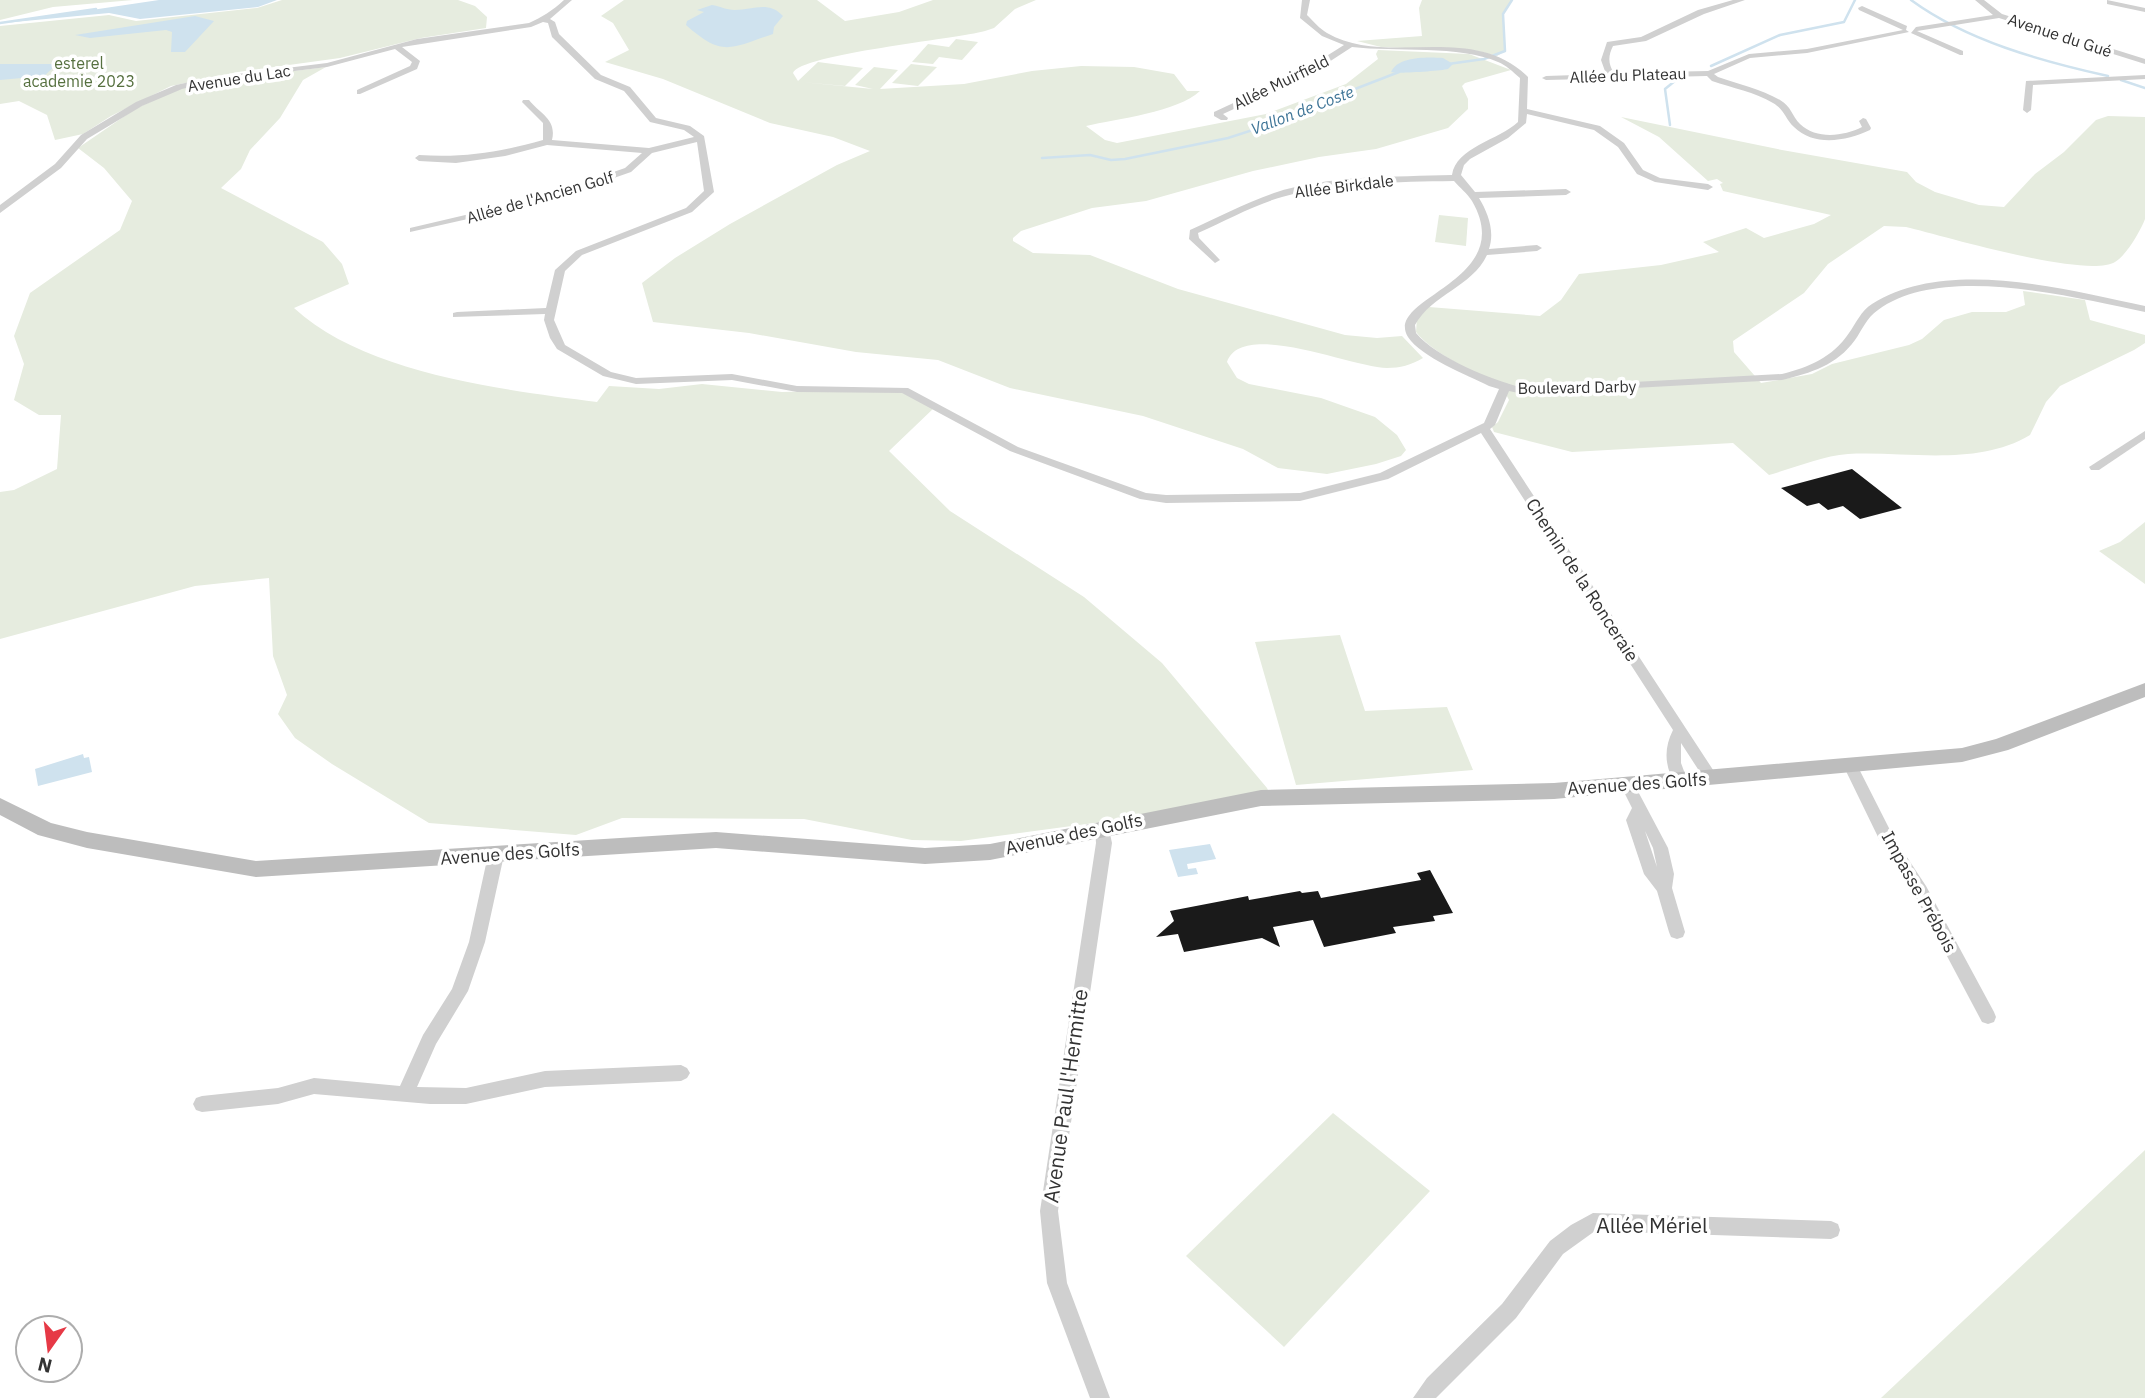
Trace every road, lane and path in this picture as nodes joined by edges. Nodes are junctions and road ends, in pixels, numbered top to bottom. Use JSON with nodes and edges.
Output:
{"nodes":[{"id":1,"x":568,"y":0,"type":"edge"},
{"id":2,"x":1306,"y":0,"type":"edge"},
{"id":3,"x":1693,"y":0,"type":"edge"},
{"id":4,"x":1741,"y":0,"type":"edge"},
{"id":5,"x":1979,"y":0,"type":"edge"},
{"id":6,"x":2110,"y":2,"type":"edge"},
{"id":7,"x":1862,"y":8,"type":"dead end"},
{"id":8,"x":2145,"y":10,"type":"edge"},
{"id":9,"x":1701,"y":12,"type":"junction"},
{"id":10,"x":1999,"y":16,"type":"junction"},
{"id":11,"x":540,"y":22,"type":"junction"},
{"id":12,"x":1905,"y":30,"type":"junction"},
{"id":13,"x":1915,"y":31,"type":"junction"},
{"id":14,"x":1351,"y":44,"type":"junction"},
{"id":15,"x":397,"y":47,"type":"junction"},
{"id":16,"x":1960,"y":53,"type":"dead end"},
{"id":17,"x":2145,"y":62,"type":"edge"},
{"id":18,"x":1709,"y":74,"type":"junction"},
{"id":19,"x":1612,"y":76,"type":"junction"},
{"id":20,"x":1546,"y":78,"type":"dead end"},
{"id":21,"x":2145,"y":78,"type":"edge"},
{"id":22,"x":360,"y":92,"type":"dead end"},
{"id":23,"x":526,"y":102,"type":"dead end"},
{"id":24,"x":2027,"y":110,"type":"dead end"},
{"id":25,"x":1524,"y":111,"type":"junction"},
{"id":26,"x":1224,"y":118,"type":"dead end"},
{"id":27,"x":1863,"y":121,"type":"dead end"},
{"id":28,"x":701,"y":138,"type":"junction"},
{"id":29,"x":547,"y":142,"type":"junction"},
{"id":30,"x":649,"y":151,"type":"junction"},
{"id":31,"x":419,"y":158,"type":"dead end"},
{"id":32,"x":1456,"y":178,"type":"junction"},
{"id":33,"x":1708,"y":187,"type":"dead end"},
{"id":34,"x":1566,"y":192,"type":"dead end"},
{"id":35,"x":1473,"y":195,"type":"junction"},
{"id":36,"x":0,"y":210,"type":"edge"},
{"id":37,"x":413,"y":230,"type":"dead end"},
{"id":38,"x":1537,"y":248,"type":"dead end"},
{"id":39,"x":1484,"y":253,"type":"junction"},
{"id":40,"x":1215,"y":260,"type":"dead end"},
{"id":41,"x":2145,"y":309,"type":"edge"},
{"id":42,"x":549,"y":311,"type":"junction"},
{"id":43,"x":457,"y":315,"type":"dead end"},
{"id":44,"x":1505,"y":388,"type":"junction"},
{"id":45,"x":1484,"y":429,"type":"junction"},
{"id":46,"x":2145,"y":434,"type":"edge"},
{"id":47,"x":2095,"y":467,"type":"dead end"},
{"id":48,"x":2145,"y":690,"type":"edge"},
{"id":49,"x":1679,"y":731,"type":"junction"},
{"id":50,"x":1851,"y":767,"type":"junction"},
{"id":51,"x":1712,"y":779,"type":"junction"},
{"id":52,"x":1681,"y":782,"type":"junction"},
{"id":53,"x":1628,"y":786,"type":"junction"},
{"id":54,"x":0,"y":806,"type":"edge"},
{"id":55,"x":1103,"y":829,"type":"junction"},
{"id":56,"x":496,"y":855,"type":"junction"},
{"id":57,"x":1676,"y":932,"type":"dead end"},
{"id":58,"x":1988,"y":1017,"type":"dead end"},
{"id":59,"x":681,"y":1073,"type":"dead end"},
{"id":60,"x":405,"y":1094,"type":"junction"},
{"id":61,"x":202,"y":1104,"type":"dead end"},
{"id":62,"x":1830,"y":1230,"type":"dead end"},
{"id":63,"x":1100,"y":1398,"type":"edge"},
{"id":64,"x":1423,"y":1398,"type":"edge"}],
"edges":[{"from":1,"to":11,"type":"street"},
{"from":2,"to":14,"type":"street"},
{"from":3,"to":9,"type":"street"},
{"from":4,"to":9,"type":"street"},
{"from":5,"to":10,"type":"street","name":"Avenue du Gué"},
{"from":6,"to":8,"type":"street"},
{"from":7,"to":12,"type":"street"},
{"from":9,"to":19,"type":"street"},
{"from":10,"to":13,"type":"street"},
{"from":10,"to":17,"type":"street","name":"Avenue du Gué"},
{"from":11,"to":15,"type":"street","name":"Avenue du Lac"},
{"from":11,"to":28,"type":"street"},
{"from":12,"to":13,"type":"street"},
{"from":12,"to":18,"type":"street"},
{"from":13,"to":16,"type":"street"},
{"from":14,"to":25,"type":"street"},
{"from":14,"to":26,"type":"street","name":"Allée Muirfield"},
{"from":15,"to":22,"type":"street"},
{"from":15,"to":36,"type":"street","name":"Avenue du Lac"},
{"from":18,"to":19,"type":"street","name":"Allée du Plateau"},
{"from":18,"to":27,"type":"street"},
{"from":19,"to":20,"type":"street","name":"Allée du Plateau"},
{"from":21,"to":24,"type":"street"},
{"from":23,"to":29,"type":"street"},
{"from":25,"to":32,"type":"street"},
{"from":25,"to":33,"type":"street"},
{"from":28,"to":30,"type":"street","name":"Allée de l'Ancien Golf"},
{"from":28,"to":42,"type":"street"},
{"from":29,"to":30,"type":"street"},
{"from":29,"to":31,"type":"street"},
{"from":30,"to":37,"type":"street","name":"Allée de l'Ancien Golf"},
{"from":32,"to":35,"type":"street"},
{"from":32,"to":40,"type":"street","name":"Allée Birkdale"},
{"from":34,"to":35,"type":"street"},
{"from":35,"to":39,"type":"street"},
{"from":38,"to":39,"type":"street"},
{"from":39,"to":44,"type":"street","name":"Boulevard Darby"},
{"from":41,"to":44,"type":"street","name":"Boulevard Darby"},
{"from":42,"to":43,"type":"street"},
{"from":42,"to":45,"type":"street"},
{"from":44,"to":45,"type":"street"},
{"from":45,"to":49,"type":"street","name":"Chemin de la Ronceraie"},
{"from":46,"to":47,"type":"street"},
{"from":48,"to":50,"type":"main road","name":"Avenue des Golfs"},
{"from":49,"to":51,"type":"street","name":"Chemin de la Ronceraie"},
{"from":49,"to":52,"type":"street"},
{"from":50,"to":51,"type":"main road","name":"Avenue des Golfs"},
{"from":50,"to":58,"type":"street","name":"Impasse Prébois"},
{"from":51,"to":52,"type":"main road","name":"Avenue des Golfs"},
{"from":52,"to":53,"type":"main road","name":"Avenue des Golfs"},
{"from":53,"to":55,"type":"main road","name":"Avenue des Golfs"},
{"from":53,"to":57,"type":"street"},
{"from":54,"to":56,"type":"main road","name":"Avenue des Golfs"},
{"from":55,"to":56,"type":"main road","name":"Avenue des Golfs"},
{"from":55,"to":63,"type":"street","name":"Avenue Paul l'Hermitte"},
{"from":56,"to":60,"type":"street"},
{"from":59,"to":60,"type":"street"},
{"from":60,"to":61,"type":"street"},
{"from":62,"to":64,"type":"street","name":"Allée Mériel"}]}
